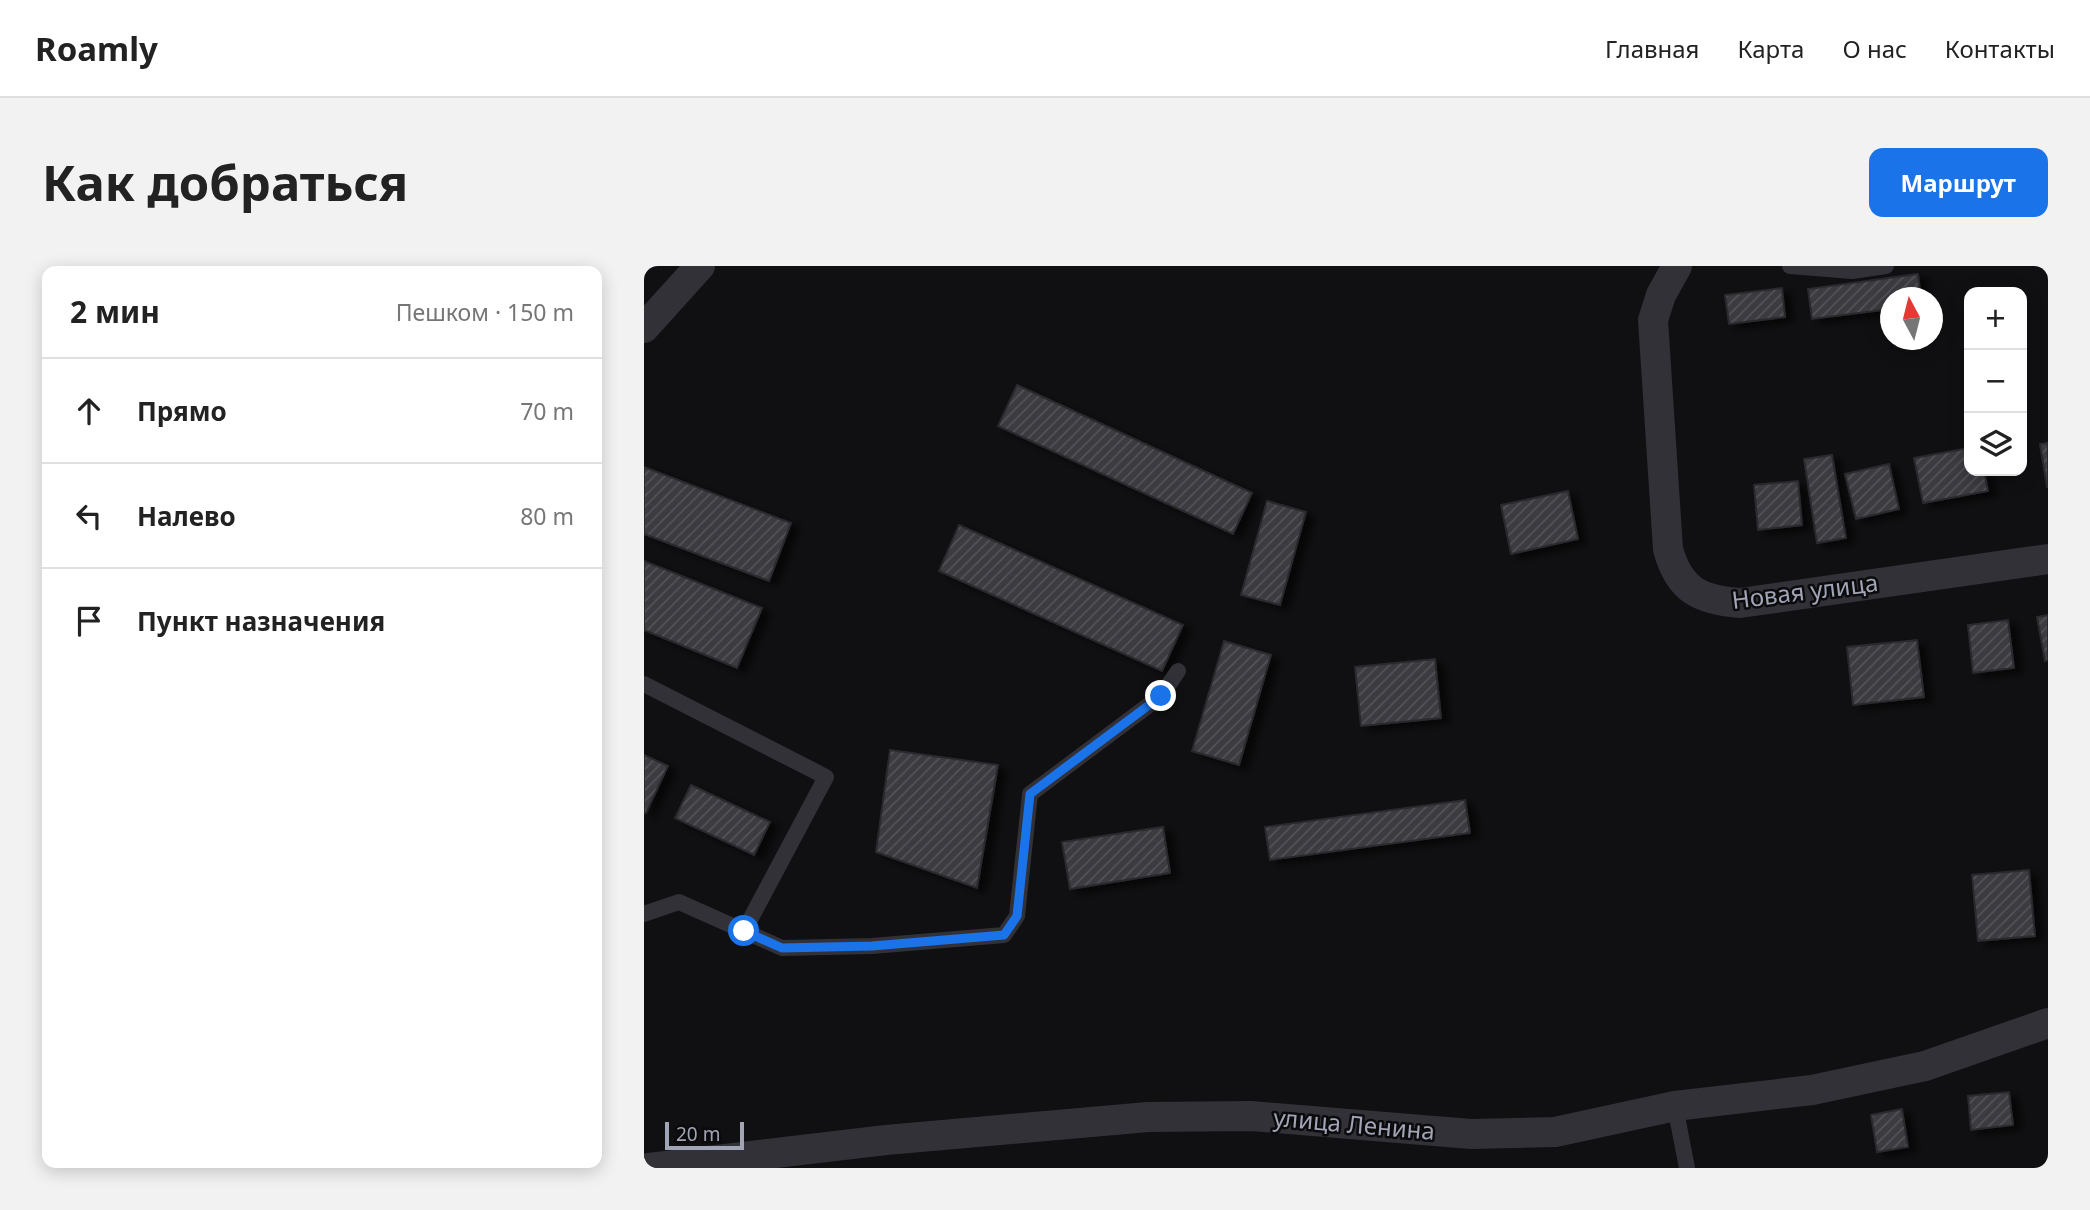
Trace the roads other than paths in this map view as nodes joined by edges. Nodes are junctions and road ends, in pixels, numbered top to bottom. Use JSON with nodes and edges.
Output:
{"nodes":[{"id":1,"x":700,"y":266,"type":"edge"},
{"id":2,"x":1676,"y":266,"type":"edge"},
{"id":3,"x":1790,"y":266,"type":"edge"},
{"id":4,"x":1886,"y":266,"type":"edge"},
{"id":5,"x":644,"y":328,"type":"edge"},
{"id":6,"x":2048,"y":559,"type":"edge"},
{"id":7,"x":1178,"y":671,"type":"dead end"},
{"id":8,"x":644,"y":684,"type":"edge"},
{"id":9,"x":644,"y":914,"type":"edge"},
{"id":10,"x":744,"y":931,"type":"junction"},
{"id":11,"x":2048,"y":1023,"type":"edge"},
{"id":12,"x":1675,"y":1106,"type":"junction"},
{"id":13,"x":649,"y":1168,"type":"edge"},
{"id":14,"x":1687,"y":1168,"type":"edge"}],
"edges":[{"from":1,"to":5,"type":"street"},
{"from":2,"to":6,"type":"street","name":"Новая улица"},
{"from":3,"to":4,"type":"lane"},
{"from":7,"to":10,"type":"lane"},
{"from":8,"to":10,"type":"lane"},
{"from":9,"to":10,"type":"lane"},
{"from":11,"to":12,"type":"street","name":"улица Ленина"},
{"from":12,"to":13,"type":"street","name":"улица Ленина"},
{"from":12,"to":14,"type":"lane"}]}
